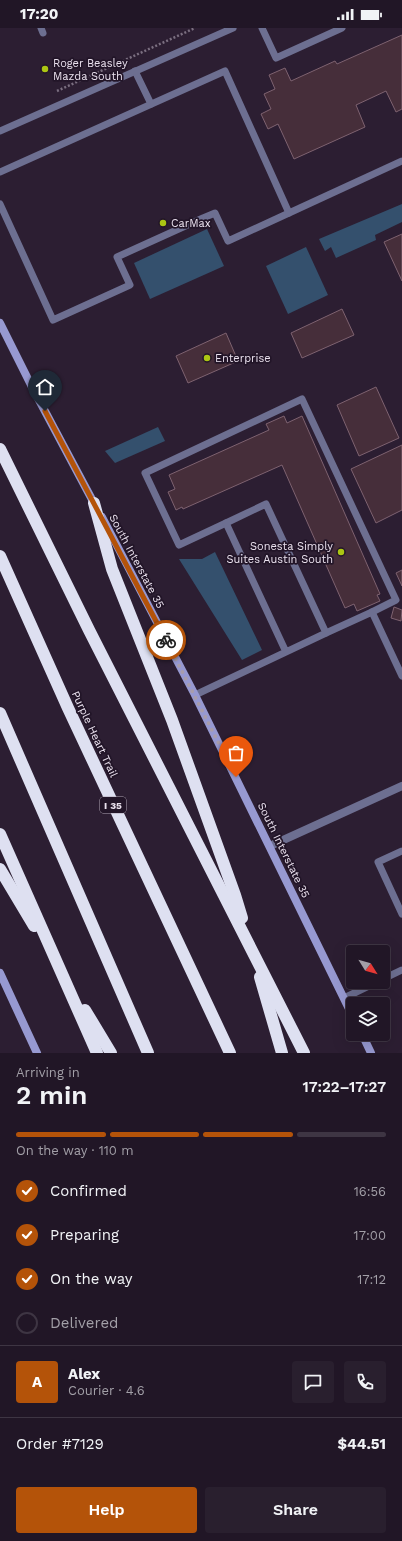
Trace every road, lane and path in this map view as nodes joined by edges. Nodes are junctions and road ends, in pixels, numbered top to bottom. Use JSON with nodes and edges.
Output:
{"nodes":[{"id":1,"x":195,"y":28,"type":"edge"},
{"id":2,"x":233,"y":28,"type":"edge"},
{"id":3,"x":262,"y":28,"type":"edge"},
{"id":4,"x":342,"y":28,"type":"edge"},
{"id":5,"x":135,"y":71,"type":"junction"},
{"id":6,"x":50,"y":94,"type":"dead end"},
{"id":7,"x":151,"y":104,"type":"junction"},
{"id":8,"x":0,"y":131,"type":"edge"},
{"id":9,"x":402,"y":161,"type":"edge"},
{"id":10,"x":0,"y":172,"type":"edge"},
{"id":11,"x":0,"y":204,"type":"edge"},
{"id":12,"x":289,"y":213,"type":"junction"},
{"id":13,"x":0,"y":323,"type":"edge"},
{"id":14,"x":0,"y":449,"type":"edge"},
{"id":15,"x":94,"y":503,"type":"junction"},
{"id":16,"x":226,"y":523,"type":"junction"},
{"id":17,"x":0,"y":556,"type":"edge"},
{"id":18,"x":372,"y":612,"type":"junction"},
{"id":19,"x":326,"y":633,"type":"junction"},
{"id":20,"x":286,"y":652,"type":"junction"},
{"id":21,"x":402,"y":676,"type":"edge"},
{"id":22,"x":195,"y":695,"type":"junction"},
{"id":23,"x":0,"y":713,"type":"edge"},
{"id":24,"x":402,"y":786,"type":"edge"},
{"id":25,"x":0,"y":834,"type":"edge"},
{"id":26,"x":270,"y":846,"type":"junction"},
{"id":27,"x":402,"y":851,"type":"edge"},
{"id":28,"x":0,"y":869,"type":"edge"},
{"id":29,"x":402,"y":914,"type":"edge"},
{"id":30,"x":402,"y":970,"type":"edge"},
{"id":31,"x":0,"y":973,"type":"edge"},
{"id":32,"x":390,"y":976,"type":"edge"},
{"id":33,"x":363,"y":989,"type":"edge"},
{"id":34,"x":344,"y":998,"type":"junction"},
{"id":35,"x":346,"y":1002,"type":"edge"},
{"id":36,"x":365,"y":1041,"type":"edge"},
{"id":37,"x":37,"y":1053,"type":"edge"},
{"id":38,"x":97,"y":1053,"type":"edge"},
{"id":39,"x":111,"y":1053,"type":"edge"},
{"id":40,"x":148,"y":1053,"type":"edge"},
{"id":41,"x":230,"y":1053,"type":"edge"},
{"id":42,"x":282,"y":1053,"type":"edge"},
{"id":43,"x":304,"y":1053,"type":"edge"},
{"id":44,"x":371,"y":1053,"type":"edge"}],
"edges":[{"from":1,"to":6,"type":"path"},
{"from":2,"to":5,"type":"lane"},
{"from":3,"to":4,"type":"lane"},
{"from":5,"to":7,"type":"lane"},
{"from":5,"to":8,"type":"lane"},
{"from":7,"to":10,"type":"lane"},
{"from":7,"to":12,"type":"lane"},
{"from":9,"to":12,"type":"lane"},
{"from":11,"to":12,"type":"lane"},
{"from":13,"to":15,"type":"main road","name":"South Interstate 35"},
{"from":14,"to":43,"type":"highway"},
{"from":15,"to":22,"type":"main road","name":"South Interstate 35"},
{"from":15,"to":42,"type":"highway"},
{"from":16,"to":18,"type":"lane"},
{"from":16,"to":19,"type":"lane"},
{"from":16,"to":20,"type":"lane"},
{"from":17,"to":41,"type":"highway","name":"Purple Heart Trail","number":"I 35"},
{"from":18,"to":19,"type":"lane"},
{"from":18,"to":21,"type":"lane"},
{"from":19,"to":20,"type":"lane"},
{"from":20,"to":22,"type":"lane"},
{"from":22,"to":26,"type":"main road","name":"South Interstate 35"},
{"from":23,"to":40,"type":"highway"},
{"from":24,"to":26,"type":"street"},
{"from":25,"to":38,"type":"highway"},
{"from":26,"to":34,"type":"main road","name":"South Interstate 35"},
{"from":27,"to":29,"type":"lane"},
{"from":28,"to":39,"type":"highway"},
{"from":30,"to":32,"type":"lane"},
{"from":31,"to":37,"type":"main road"},
{"from":33,"to":34,"type":"lane"},
{"from":34,"to":35,"type":"main road","name":"South Interstate 35"},
{"from":36,"to":44,"type":"main road"}]}
